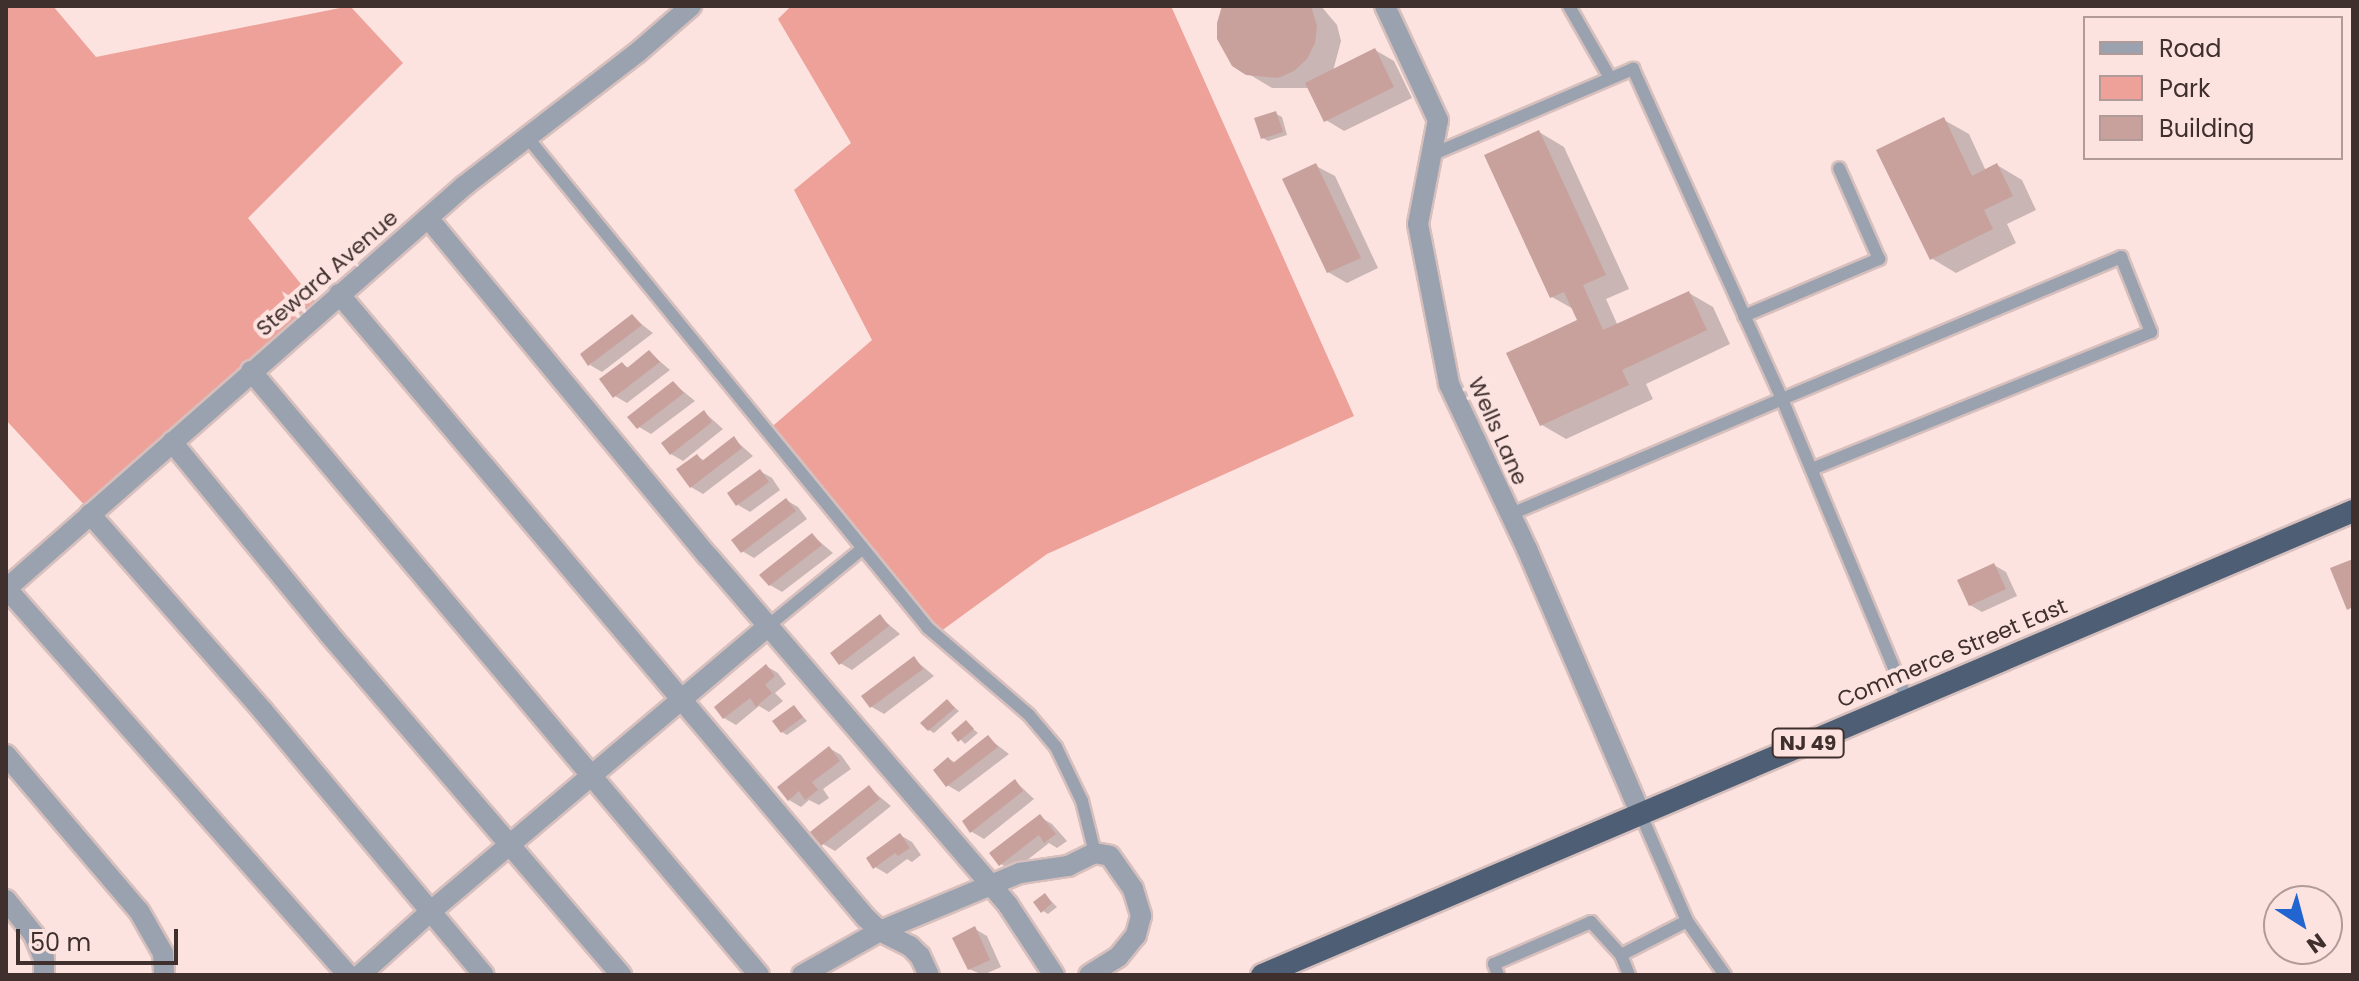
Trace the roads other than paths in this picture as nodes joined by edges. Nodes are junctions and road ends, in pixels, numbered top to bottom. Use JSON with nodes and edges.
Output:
{"nodes":[{"id":1,"x":691,"y":6,"type":"edge"},
{"id":2,"x":1569,"y":6,"type":"edge"},
{"id":3,"x":1387,"y":7,"type":"edge"},
{"id":4,"x":1610,"y":78,"type":"junction"},
{"id":5,"x":527,"y":137,"type":"junction"},
{"id":6,"x":1431,"y":155,"type":"junction"},
{"id":7,"x":1839,"y":168,"type":"dead end"},
{"id":8,"x":428,"y":218,"type":"junction"},
{"id":9,"x":339,"y":294,"type":"junction"},
{"id":10,"x":1744,"y":316,"type":"junction"},
{"id":11,"x":251,"y":371,"type":"junction"},
{"id":12,"x":1782,"y":399,"type":"junction"},
{"id":13,"x":172,"y":442,"type":"junction"},
{"id":14,"x":1812,"y":469,"type":"junction"},
{"id":15,"x":2353,"y":511,"type":"edge"},
{"id":16,"x":90,"y":514,"type":"junction"},
{"id":17,"x":1509,"y":515,"type":"junction"},
{"id":18,"x":862,"y":549,"type":"junction"},
{"id":19,"x":6,"y":589,"type":"edge"},
{"id":20,"x":768,"y":626,"type":"junction"},
{"id":21,"x":680,"y":699,"type":"junction"},
{"id":22,"x":1907,"y":700,"type":"junction"},
{"id":23,"x":6,"y":755,"type":"edge"},
{"id":24,"x":591,"y":775,"type":"junction"},
{"id":25,"x":1641,"y":815,"type":"junction"},
{"id":26,"x":510,"y":846,"type":"junction"},
{"id":27,"x":1095,"y":853,"type":"junction"},
{"id":28,"x":990,"y":887,"type":"junction"},
{"id":29,"x":6,"y":900,"type":"edge"},
{"id":30,"x":430,"y":912,"type":"junction"},
{"id":31,"x":1687,"y":921,"type":"junction"},
{"id":32,"x":880,"y":931,"type":"junction"},
{"id":33,"x":1621,"y":955,"type":"junction"},
{"id":34,"x":1625,"y":974,"type":"edge"},
{"id":35,"x":44,"y":975,"type":"edge"},
{"id":36,"x":164,"y":975,"type":"edge"},
{"id":37,"x":348,"y":975,"type":"edge"},
{"id":38,"x":360,"y":975,"type":"edge"},
{"id":39,"x":484,"y":975,"type":"edge"},
{"id":40,"x":621,"y":975,"type":"edge"},
{"id":41,"x":759,"y":975,"type":"edge"},
{"id":42,"x":802,"y":975,"type":"edge"},
{"id":43,"x":929,"y":975,"type":"edge"},
{"id":44,"x":1054,"y":975,"type":"edge"},
{"id":45,"x":1089,"y":975,"type":"edge"},
{"id":46,"x":1262,"y":975,"type":"edge"},
{"id":47,"x":1498,"y":975,"type":"edge"},
{"id":48,"x":1725,"y":975,"type":"edge"}],
"edges":[{"from":1,"to":5,"type":"street","name":"Steward Avenue"},
{"from":2,"to":4,"type":"lane"},
{"from":3,"to":6,"type":"street","name":"Wells Lane"},
{"from":4,"to":6,"type":"lane"},
{"from":4,"to":10,"type":"lane"},
{"from":5,"to":8,"type":"street","name":"Steward Avenue"},
{"from":5,"to":18,"type":"lane"},
{"from":6,"to":17,"type":"street","name":"Wells Lane"},
{"from":7,"to":10,"type":"lane"},
{"from":8,"to":9,"type":"street","name":"Steward Avenue"},
{"from":8,"to":20,"type":"street"},
{"from":9,"to":11,"type":"street","name":"Steward Avenue"},
{"from":9,"to":21,"type":"street"},
{"from":10,"to":12,"type":"lane"},
{"from":11,"to":13,"type":"street","name":"Steward Avenue"},
{"from":11,"to":24,"type":"street"},
{"from":12,"to":14,"type":"lane"},
{"from":12,"to":14,"type":"lane"},
{"from":12,"to":17,"type":"lane"},
{"from":13,"to":16,"type":"street","name":"Steward Avenue"},
{"from":13,"to":26,"type":"street"},
{"from":14,"to":22,"type":"lane"},
{"from":15,"to":22,"type":"highway","name":"Commerce Street East","number":"NJ 49"},
{"from":16,"to":19,"type":"street","name":"Steward Avenue"},
{"from":16,"to":30,"type":"street"},
{"from":17,"to":25,"type":"street","name":"Wells Lane"},
{"from":18,"to":20,"type":"lane"},
{"from":18,"to":27,"type":"lane"},
{"from":19,"to":37,"type":"street"},
{"from":20,"to":21,"type":"street"},
{"from":20,"to":28,"type":"street"},
{"from":21,"to":24,"type":"street"},
{"from":21,"to":32,"type":"street"},
{"from":22,"to":25,"type":"highway","name":"Commerce Street East","number":"NJ 49"},
{"from":23,"to":36,"type":"street"},
{"from":24,"to":26,"type":"street"},
{"from":24,"to":41,"type":"street"},
{"from":25,"to":31,"type":"lane"},
{"from":25,"to":46,"type":"highway","name":"Commerce Street East","number":"NJ 49"},
{"from":26,"to":30,"type":"street"},
{"from":26,"to":40,"type":"street"},
{"from":27,"to":28,"type":"street"},
{"from":27,"to":45,"type":"street"},
{"from":28,"to":32,"type":"street"},
{"from":28,"to":44,"type":"street"},
{"from":29,"to":35,"type":"street"},
{"from":30,"to":38,"type":"street"},
{"from":30,"to":39,"type":"street"},
{"from":31,"to":33,"type":"lane"},
{"from":31,"to":48,"type":"lane"},
{"from":32,"to":42,"type":"street"},
{"from":32,"to":43,"type":"street"},
{"from":33,"to":34,"type":"lane"},
{"from":33,"to":47,"type":"lane"}]}
